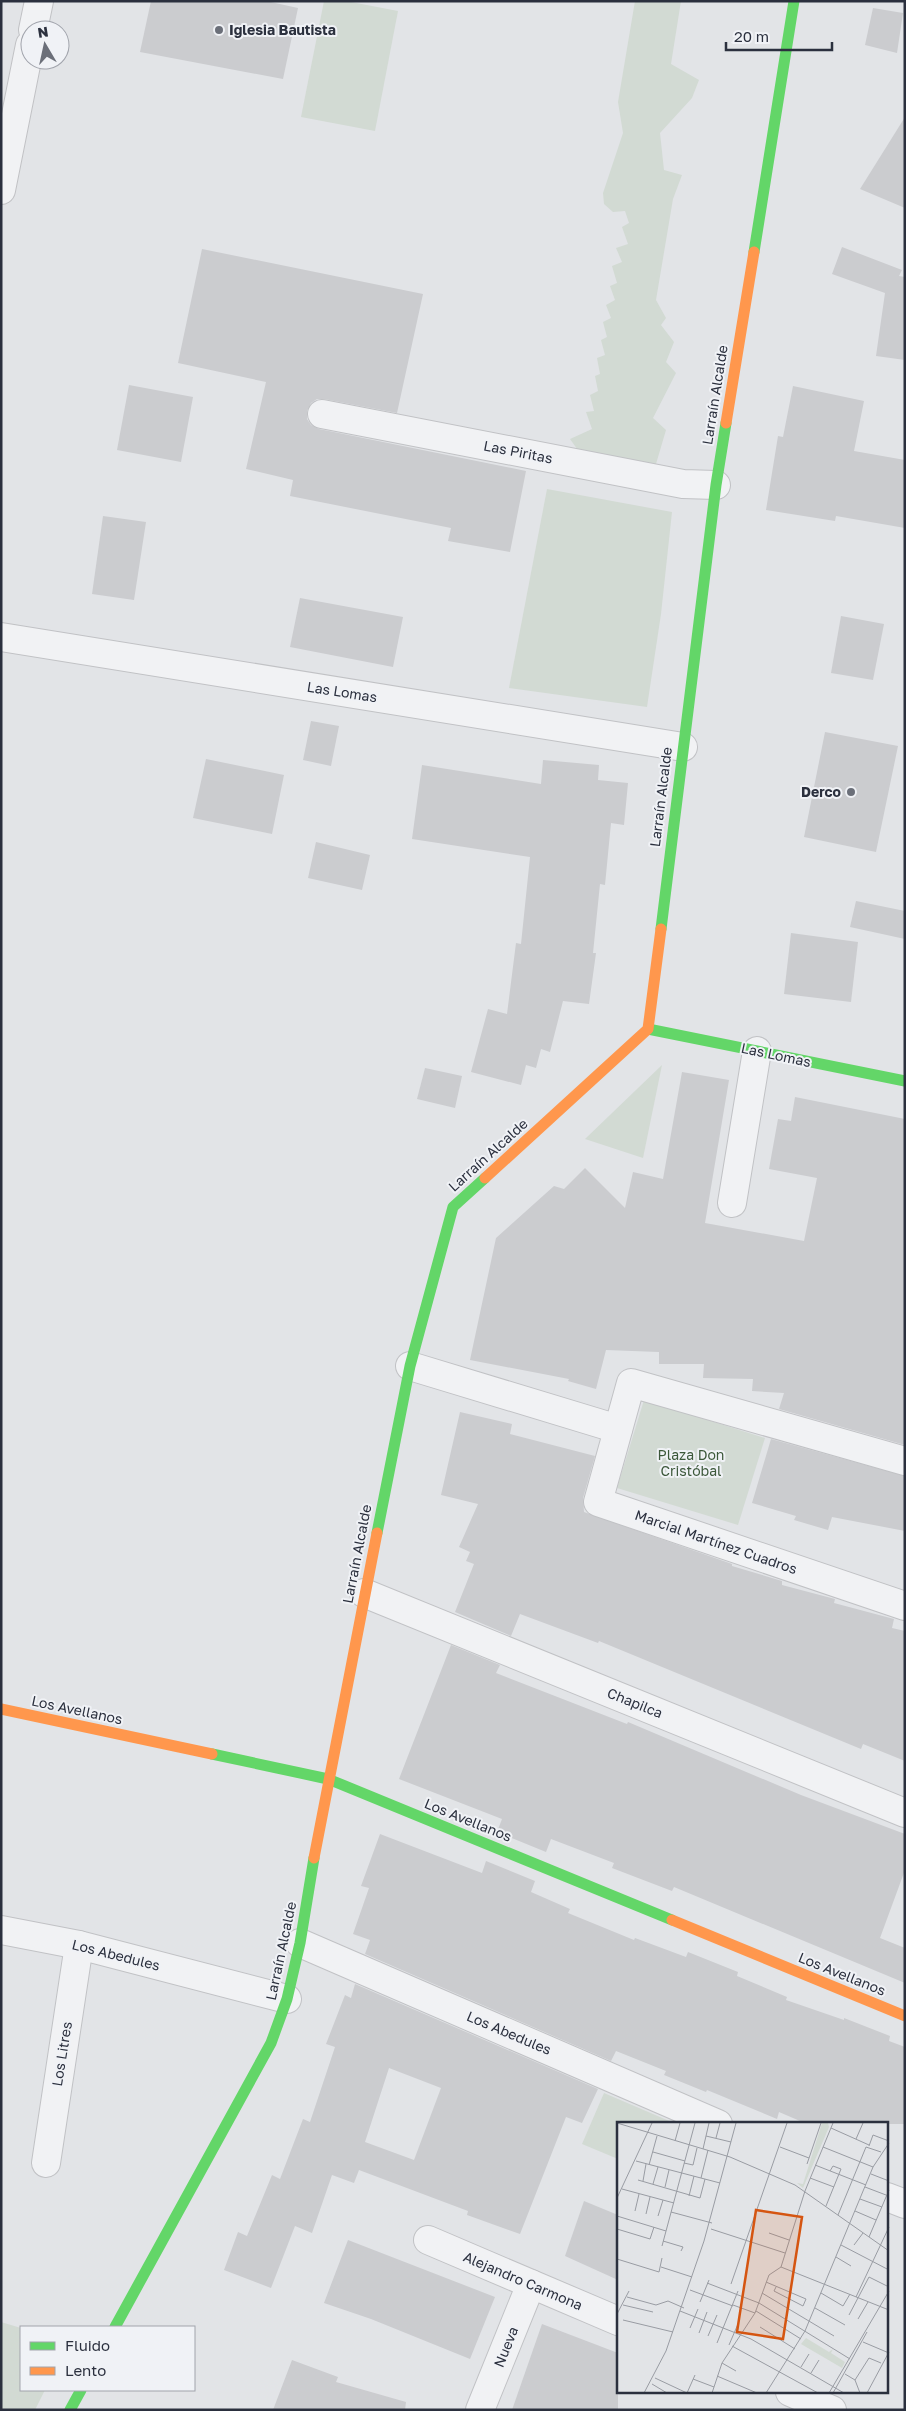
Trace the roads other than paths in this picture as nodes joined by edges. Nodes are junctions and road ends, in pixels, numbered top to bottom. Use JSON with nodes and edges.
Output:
{"nodes":[{"id":1,"x":39,"y":1,"type":"edge"},
{"id":2,"x":794,"y":1,"type":"edge"},
{"id":3,"x":35,"y":20,"type":"edge"},
{"id":4,"x":25,"y":70,"type":"edge"},
{"id":5,"x":1,"y":190,"type":"edge"},
{"id":6,"x":322,"y":414,"type":"dead end"},
{"id":7,"x":716,"y":485,"type":"junction"},
{"id":8,"x":1,"y":637,"type":"edge"},
{"id":9,"x":683,"y":747,"type":"junction"},
{"id":10,"x":648,"y":1029,"type":"junction"},
{"id":11,"x":757,"y":1051,"type":"junction"},
{"id":12,"x":905,"y":1081,"type":"edge"},
{"id":13,"x":732,"y":1203,"type":"dead end"},
{"id":14,"x":410,"y":1366,"type":"junction"},
{"id":15,"x":618,"y":1429,"type":"junction"},
{"id":16,"x":905,"y":1461,"type":"edge"},
{"id":17,"x":364,"y":1593,"type":"junction"},
{"id":18,"x":905,"y":1606,"type":"edge"},
{"id":19,"x":1,"y":1709,"type":"edge"},
{"id":20,"x":328,"y":1779,"type":"junction"},
{"id":21,"x":905,"y":1813,"type":"edge"},
{"id":22,"x":1,"y":1930,"type":"edge"},
{"id":23,"x":300,"y":1943,"type":"junction"},
{"id":24,"x":79,"y":1945,"type":"junction"},
{"id":25,"x":287,"y":1999,"type":"junction"},
{"id":26,"x":905,"y":2016,"type":"edge"},
{"id":27,"x":713,"y":2122,"type":"edge"},
{"id":28,"x":46,"y":2163,"type":"dead end"},
{"id":29,"x":888,"y":2197,"type":"edge"},
{"id":30,"x":905,"y":2204,"type":"edge"},
{"id":31,"x":428,"y":2240,"type":"dead end"},
{"id":32,"x":531,"y":2284,"type":"junction"},
{"id":33,"x":617,"y":2321,"type":"edge"},
{"id":34,"x":116,"y":2326,"type":"edge"},
{"id":35,"x":80,"y":2391,"type":"edge"},
{"id":36,"x":795,"y":2394,"type":"edge"},
{"id":37,"x":70,"y":2410,"type":"edge"},
{"id":38,"x":480,"y":2410,"type":"edge"},
{"id":39,"x":832,"y":2410,"type":"edge"}],
"edges":[{"from":1,"to":3,"type":"street"},
{"from":2,"to":7,"type":"street","name":"Larraín Alcalde"},
{"from":4,"to":5,"type":"street"},
{"from":6,"to":7,"type":"street","name":"Las Piritas"},
{"from":7,"to":9,"type":"street","name":"Larraín Alcalde"},
{"from":8,"to":9,"type":"street","name":"Las Lomas"},
{"from":9,"to":10,"type":"street","name":"Larraín Alcalde"},
{"from":10,"to":11,"type":"street","name":"Las Lomas"},
{"from":10,"to":14,"type":"street","name":"Larraín Alcalde"},
{"from":11,"to":12,"type":"street","name":"Las Lomas"},
{"from":11,"to":13,"type":"street"},
{"from":14,"to":15,"type":"street"},
{"from":14,"to":17,"type":"street","name":"Larraín Alcalde"},
{"from":15,"to":16,"type":"street","name":"Marcial Martínez Cuadros"},
{"from":15,"to":18,"type":"street","name":"Marcial Martínez Cuadros"},
{"from":17,"to":20,"type":"street","name":"Larraín Alcalde"},
{"from":17,"to":21,"type":"street","name":"Chapilca"},
{"from":19,"to":20,"type":"street","name":"Los Avellanos"},
{"from":20,"to":23,"type":"street","name":"Larraín Alcalde"},
{"from":20,"to":26,"type":"street","name":"Los Avellanos"},
{"from":22,"to":24,"type":"street","name":"Los Abedules"},
{"from":23,"to":25,"type":"street","name":"Larraín Alcalde"},
{"from":23,"to":27,"type":"street","name":"Los Abedules"},
{"from":24,"to":25,"type":"street","name":"Los Abedules"},
{"from":24,"to":28,"type":"street","name":"Los Litres"},
{"from":25,"to":34,"type":"street","name":"Larraín Alcalde"},
{"from":29,"to":30,"type":"street"},
{"from":31,"to":32,"type":"street","name":"Alejandro Carmona"},
{"from":32,"to":33,"type":"street","name":"Alejandro Carmona"},
{"from":32,"to":38,"type":"street","name":"Nueva"},
{"from":35,"to":37,"type":"street"},
{"from":36,"to":39,"type":"street"}]}
